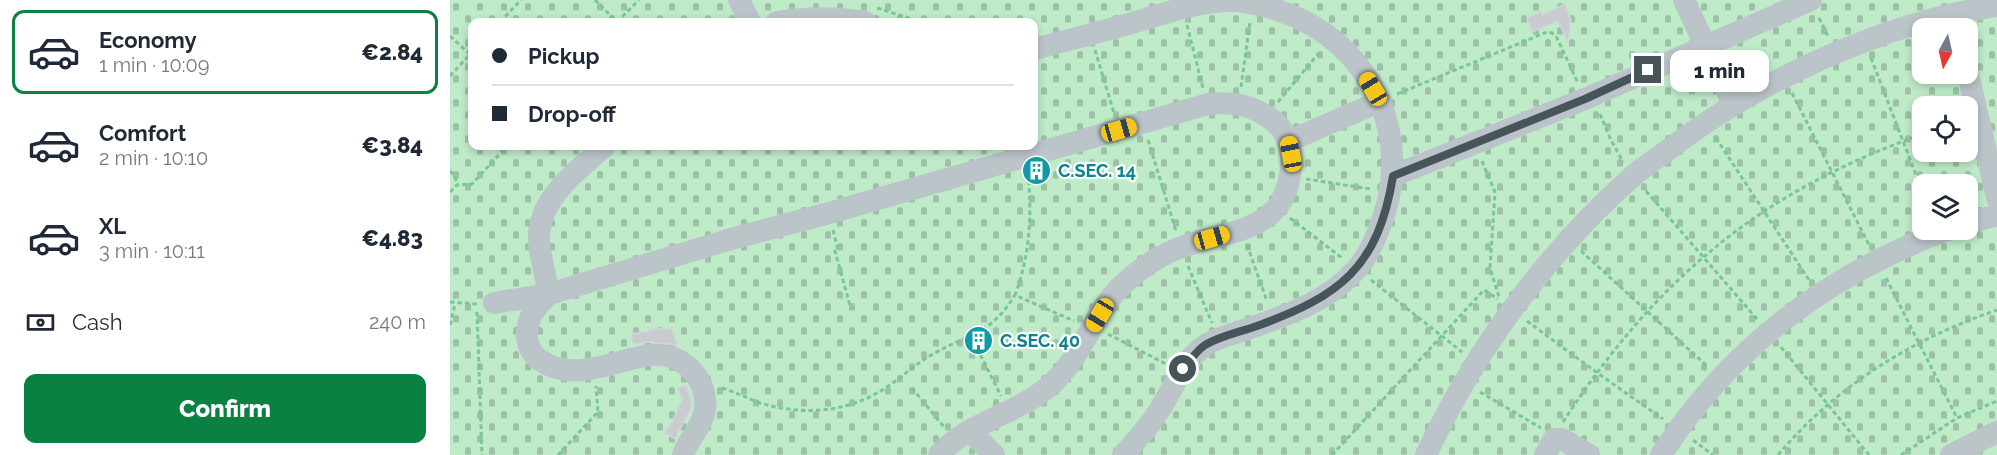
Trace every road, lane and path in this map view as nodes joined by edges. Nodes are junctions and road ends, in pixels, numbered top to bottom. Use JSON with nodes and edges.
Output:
{"nodes":[{"id":1,"x":521,"y":0,"type":"edge"},
{"id":2,"x":595,"y":0,"type":"edge"},
{"id":3,"x":639,"y":0,"type":"edge"},
{"id":4,"x":739,"y":0,"type":"edge"},
{"id":5,"x":1684,"y":0,"type":"edge"},
{"id":6,"x":1810,"y":0,"type":"edge"},
{"id":7,"x":1253,"y":3,"type":"junction"},
{"id":8,"x":1997,"y":6,"type":"edge"},
{"id":9,"x":1182,"y":8,"type":"junction"},
{"id":10,"x":893,"y":12,"type":"dead end"},
{"id":11,"x":1954,"y":14,"type":"edge"},
{"id":12,"x":504,"y":18,"type":"edge"},
{"id":13,"x":613,"y":18,"type":"edge"},
{"id":14,"x":621,"y":18,"type":"edge"},
{"id":15,"x":748,"y":18,"type":"edge"},
{"id":16,"x":806,"y":18,"type":"edge"},
{"id":17,"x":844,"y":18,"type":"edge"},
{"id":18,"x":909,"y":18,"type":"edge"},
{"id":19,"x":1091,"y":34,"type":"junction"},
{"id":20,"x":450,"y":36,"type":"edge"},
{"id":21,"x":1331,"y":39,"type":"junction"},
{"id":22,"x":1865,"y":41,"type":"junction"},
{"id":23,"x":1704,"y":46,"type":"junction"},
{"id":24,"x":1038,"y":48,"type":"edge"},
{"id":25,"x":468,"y":51,"type":"edge"},
{"id":26,"x":1836,"y":53,"type":"junction"},
{"id":27,"x":468,"y":58,"type":"edge"},
{"id":28,"x":450,"y":76,"type":"edge"},
{"id":29,"x":1970,"y":84,"type":"edge"},
{"id":30,"x":1589,"y":97,"type":"junction"},
{"id":31,"x":1381,"y":101,"type":"junction"},
{"id":32,"x":1238,"y":103,"type":"junction"},
{"id":33,"x":1208,"y":104,"type":"junction"},
{"id":34,"x":1733,"y":104,"type":"junction"},
{"id":35,"x":1267,"y":116,"type":"junction"},
{"id":36,"x":1706,"y":123,"type":"junction"},
{"id":37,"x":1119,"y":130,"type":"junction"},
{"id":38,"x":1912,"y":138,"type":"edge"},
{"id":39,"x":1148,"y":141,"type":"dead end"},
{"id":40,"x":1289,"y":141,"type":"junction"},
{"id":41,"x":1903,"y":141,"type":"junction"},
{"id":42,"x":1475,"y":143,"type":"junction"},
{"id":43,"x":503,"y":150,"type":"edge"},
{"id":44,"x":601,"y":150,"type":"edge"},
{"id":45,"x":1023,"y":157,"type":"junction"},
{"id":46,"x":450,"y":171,"type":"edge"},
{"id":47,"x":1916,"y":174,"type":"edge"},
{"id":48,"x":1633,"y":176,"type":"junction"},
{"id":49,"x":1290,"y":177,"type":"junction"},
{"id":50,"x":1392,"y":184,"type":"junction"},
{"id":51,"x":457,"y":185,"type":"junction"},
{"id":52,"x":450,"y":192,"type":"edge"},
{"id":53,"x":1997,"y":198,"type":"edge"},
{"id":54,"x":1277,"y":207,"type":"junction"},
{"id":55,"x":1763,"y":210,"type":"junction"},
{"id":56,"x":829,"y":213,"type":"junction"},
{"id":57,"x":1997,"y":215,"type":"edge"},
{"id":58,"x":1978,"y":220,"type":"edge"},
{"id":59,"x":1241,"y":230,"type":"junction"},
{"id":60,"x":1569,"y":240,"type":"junction"},
{"id":61,"x":1925,"y":240,"type":"edge"},
{"id":62,"x":1181,"y":247,"type":"junction"},
{"id":63,"x":1704,"y":256,"type":"junction"},
{"id":64,"x":1356,"y":269,"type":"junction"},
{"id":65,"x":549,"y":294,"type":"junction"},
{"id":66,"x":1818,"y":294,"type":"junction"},
{"id":67,"x":1015,"y":295,"type":"junction"},
{"id":68,"x":450,"y":302,"type":"edge"},
{"id":69,"x":485,"y":303,"type":"junction"},
{"id":70,"x":455,"y":304,"type":"junction"},
{"id":71,"x":1506,"y":304,"type":"junction"},
{"id":72,"x":851,"y":309,"type":"dead end"},
{"id":73,"x":1647,"y":310,"type":"junction"},
{"id":74,"x":1997,"y":310,"type":"edge"},
{"id":75,"x":1274,"y":320,"type":"junction"},
{"id":76,"x":450,"y":325,"type":"edge"},
{"id":77,"x":1092,"y":328,"type":"junction"},
{"id":78,"x":1767,"y":331,"type":"junction"},
{"id":79,"x":1442,"y":336,"type":"junction"},
{"id":80,"x":1218,"y":339,"type":"junction"},
{"id":81,"x":977,"y":348,"type":"dead end"},
{"id":82,"x":1477,"y":363,"type":"junction"},
{"id":83,"x":595,"y":368,"type":"junction"},
{"id":84,"x":1596,"y":372,"type":"junction"},
{"id":85,"x":1181,"y":373,"type":"junction"},
{"id":86,"x":1719,"y":378,"type":"junction"},
{"id":87,"x":1465,"y":384,"type":"junction"},
{"id":88,"x":704,"y":387,"type":"junction"},
{"id":89,"x":912,"y":388,"type":"dead end"},
{"id":90,"x":1997,"y":400,"type":"edge"},
{"id":91,"x":1827,"y":403,"type":"junction"},
{"id":92,"x":1008,"y":411,"type":"junction"},
{"id":93,"x":1677,"y":429,"type":"junction"},
{"id":94,"x":1997,"y":432,"type":"edge"},
{"id":95,"x":955,"y":442,"type":"edge"},
{"id":96,"x":1550,"y":447,"type":"edge"},
{"id":97,"x":482,"y":455,"type":"edge"},
{"id":98,"x":558,"y":455,"type":"edge"},
{"id":99,"x":683,"y":455,"type":"edge"},
{"id":100,"x":994,"y":455,"type":"edge"},
{"id":101,"x":1123,"y":455,"type":"edge"},
{"id":102,"x":1332,"y":455,"type":"edge"},
{"id":103,"x":1426,"y":455,"type":"edge"},
{"id":104,"x":1589,"y":455,"type":"edge"},
{"id":105,"x":1661,"y":455,"type":"edge"},
{"id":106,"x":1713,"y":455,"type":"edge"},
{"id":107,"x":1778,"y":455,"type":"edge"},
{"id":108,"x":1869,"y":455,"type":"edge"},
{"id":109,"x":1901,"y":455,"type":"edge"},
{"id":110,"x":1951,"y":455,"type":"edge"}],
"edges":[{"from":1,"to":12,"type":"path"},
{"from":2,"to":13,"type":"path"},
{"from":3,"to":14,"type":"path"},
{"from":4,"to":15,"type":"lane"},
{"from":5,"to":23,"type":"lane"},
{"from":6,"to":23,"type":"lane"},
{"from":6,"to":26,"type":"path"},
{"from":7,"to":9,"type":"lane"},
{"from":7,"to":21,"type":"lane"},
{"from":7,"to":32,"type":"path"},
{"from":8,"to":11,"type":"lane"},
{"from":9,"to":19,"type":"lane"},
{"from":9,"to":33,"type":"path"},
{"from":10,"to":18,"type":"path"},
{"from":11,"to":22,"type":"lane"},
{"from":16,"to":17,"type":"lane"},
{"from":19,"to":24,"type":"lane"},
{"from":19,"to":37,"type":"path"},
{"from":20,"to":25,"type":"path"},
{"from":21,"to":31,"type":"lane"},
{"from":21,"to":35,"type":"path"},
{"from":22,"to":26,"type":"lane"},
{"from":22,"to":41,"type":"path"},
{"from":23,"to":30,"type":"lane"},
{"from":23,"to":34,"type":"lane"},
{"from":26,"to":34,"type":"lane"},
{"from":27,"to":28,"type":"path"},
{"from":29,"to":53,"type":"lane"},
{"from":30,"to":31,"type":"path"},
{"from":30,"to":42,"type":"lane"},
{"from":30,"to":48,"type":"path"},
{"from":31,"to":40,"type":"lane"},
{"from":31,"to":50,"type":"lane"},
{"from":32,"to":33,"type":"lane"},
{"from":32,"to":35,"type":"lane"},
{"from":33,"to":37,"type":"lane"},
{"from":34,"to":36,"type":"lane"},
{"from":35,"to":40,"type":"lane"},
{"from":36,"to":48,"type":"lane"},
{"from":36,"to":55,"type":"path"},
{"from":37,"to":45,"type":"lane"},
{"from":38,"to":41,"type":"path"},
{"from":39,"to":62,"type":"path"},
{"from":40,"to":49,"type":"lane"},
{"from":41,"to":47,"type":"path"},
{"from":41,"to":55,"type":"path"},
{"from":42,"to":50,"type":"lane"},
{"from":42,"to":71,"type":"path"},
{"from":43,"to":51,"type":"path"},
{"from":44,"to":65,"type":"lane"},
{"from":45,"to":56,"type":"lane"},
{"from":45,"to":67,"type":"path"},
{"from":46,"to":51,"type":"path"},
{"from":48,"to":60,"type":"lane"},
{"from":48,"to":63,"type":"path"},
{"from":49,"to":50,"type":"path"},
{"from":49,"to":54,"type":"lane"},
{"from":50,"to":64,"type":"lane"},
{"from":51,"to":52,"type":"path"},
{"from":54,"to":59,"type":"lane"},
{"from":54,"to":64,"type":"path"},
{"from":55,"to":63,"type":"path"},
{"from":55,"to":66,"type":"path"},
{"from":56,"to":65,"type":"lane"},
{"from":56,"to":72,"type":"path"},
{"from":57,"to":58,"type":"lane"},
{"from":59,"to":62,"type":"lane"},
{"from":59,"to":75,"type":"path"},
{"from":60,"to":71,"type":"lane"},
{"from":60,"to":73,"type":"path"},
{"from":61,"to":66,"type":"lane"},
{"from":62,"to":77,"type":"lane"},
{"from":62,"to":80,"type":"path"},
{"from":63,"to":73,"type":"path"},
{"from":63,"to":78,"type":"path"},
{"from":64,"to":75,"type":"lane"},
{"from":64,"to":79,"type":"path"},
{"from":65,"to":69,"type":"lane"},
{"from":65,"to":83,"type":"lane"},
{"from":66,"to":78,"type":"lane"},
{"from":67,"to":77,"type":"path"},
{"from":67,"to":88,"type":"path"},
{"from":68,"to":70,"type":"path"},
{"from":69,"to":70,"type":"path"},
{"from":69,"to":97,"type":"path"},
{"from":70,"to":76,"type":"path"},
{"from":71,"to":79,"type":"path"},
{"from":71,"to":82,"type":"lane"},
{"from":71,"to":84,"type":"path"},
{"from":73,"to":84,"type":"path"},
{"from":73,"to":86,"type":"path"},
{"from":74,"to":91,"type":"path"},
{"from":75,"to":80,"type":"lane"},
{"from":77,"to":85,"type":"path"},
{"from":77,"to":92,"type":"lane"},
{"from":78,"to":86,"type":"lane"},
{"from":78,"to":91,"type":"path"},
{"from":79,"to":82,"type":"path"},
{"from":79,"to":102,"type":"path"},
{"from":80,"to":85,"type":"lane"},
{"from":81,"to":92,"type":"path"},
{"from":82,"to":87,"type":"lane"},
{"from":83,"to":88,"type":"lane"},
{"from":83,"to":98,"type":"path"},
{"from":84,"to":93,"type":"path"},
{"from":84,"to":96,"type":"path"},
{"from":85,"to":101,"type":"lane"},
{"from":86,"to":93,"type":"lane"},
{"from":87,"to":96,"type":"path"},
{"from":87,"to":103,"type":"lane"},
{"from":88,"to":99,"type":"lane"},
{"from":89,"to":95,"type":"path"},
{"from":90,"to":109,"type":"path"},
{"from":91,"to":107,"type":"path"},
{"from":91,"to":108,"type":"path"},
{"from":92,"to":95,"type":"lane"},
{"from":93,"to":105,"type":"lane"},
{"from":93,"to":106,"type":"path"},
{"from":94,"to":110,"type":"lane"},
{"from":95,"to":100,"type":"lane"},
{"from":96,"to":104,"type":"lane"}]}
